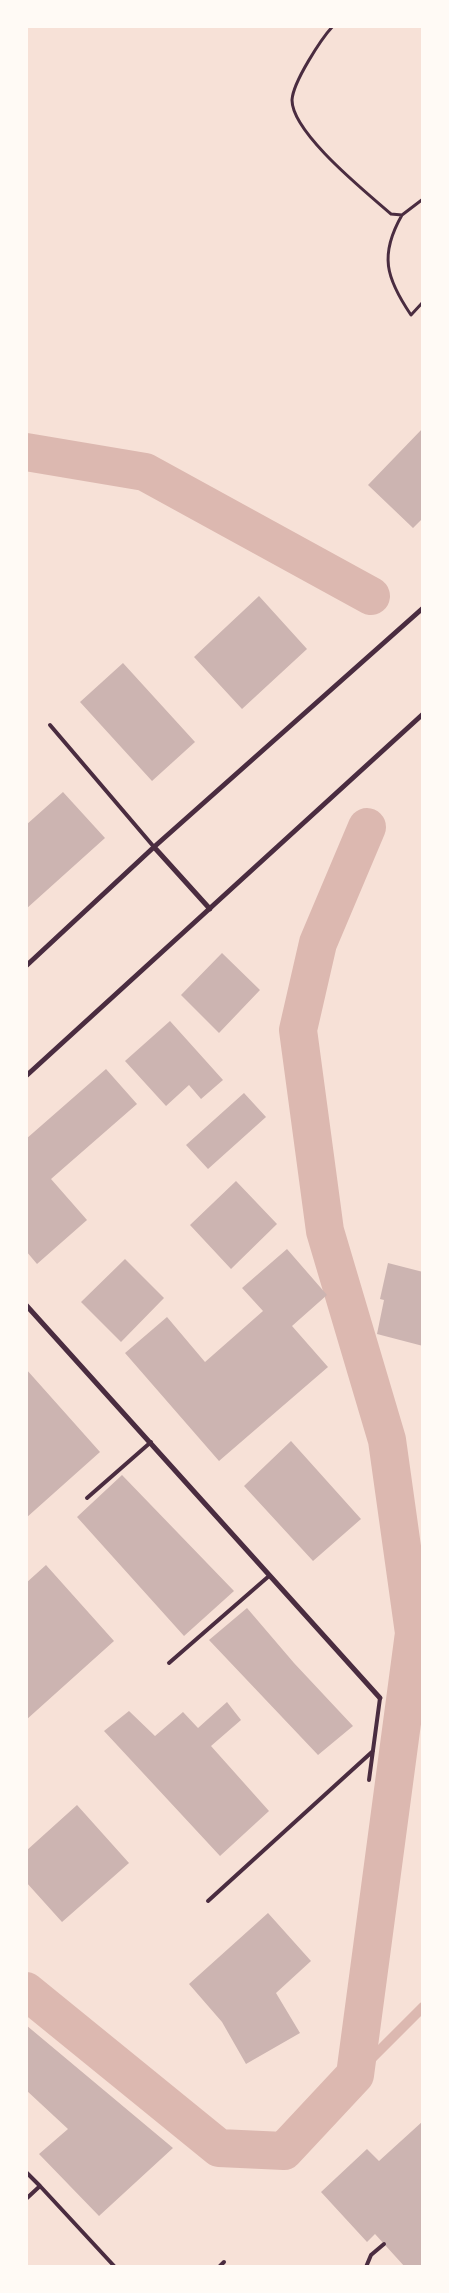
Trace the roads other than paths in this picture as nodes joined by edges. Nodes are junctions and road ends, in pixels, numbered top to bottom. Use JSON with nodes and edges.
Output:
{"nodes":[{"id":1,"x":423,"y":608,"type":"edge"},
{"id":2,"x":423,"y":714,"type":"edge"},
{"id":3,"x":50,"y":725,"type":"dead end"},
{"id":4,"x":154,"y":847,"type":"junction"},
{"id":5,"x":210,"y":909,"type":"junction"},
{"id":6,"x":26,"y":966,"type":"edge"},
{"id":7,"x":26,"y":1076,"type":"edge"},
{"id":8,"x":26,"y":1305,"type":"edge"},
{"id":9,"x":151,"y":1442,"type":"junction"},
{"id":10,"x":87,"y":1498,"type":"dead end"},
{"id":11,"x":269,"y":1576,"type":"junction"},
{"id":12,"x":169,"y":1663,"type":"dead end"},
{"id":13,"x":380,"y":1698,"type":"joint"},
{"id":14,"x":373,"y":1752,"type":"junction"},
{"id":15,"x":369,"y":1780,"type":"dead end"},
{"id":16,"x":208,"y":1901,"type":"dead end"},
{"id":17,"x":26,"y":2172,"type":"edge"},
{"id":18,"x":40,"y":2186,"type":"junction"},
{"id":19,"x":26,"y":2199,"type":"edge"},
{"id":20,"x":384,"y":2244,"type":"dead end"},
{"id":21,"x":224,"y":2262,"type":"dead end"},
{"id":22,"x":115,"y":2267,"type":"edge"},
{"id":23,"x":218,"y":2267,"type":"edge"},
{"id":24,"x":366,"y":2267,"type":"edge"}],
"edges":[{"from":1,"to":4,"type":"street"},
{"from":2,"to":5,"type":"street"},
{"from":3,"to":4,"type":"lane"},
{"from":4,"to":5,"type":"street"},
{"from":4,"to":6,"type":"street"},
{"from":5,"to":7,"type":"street"},
{"from":8,"to":9,"type":"street"},
{"from":9,"to":10,"type":"lane"},
{"from":9,"to":11,"type":"street"},
{"from":11,"to":12,"type":"lane"},
{"from":11,"to":13,"type":"street"},
{"from":13,"to":14,"type":"lane"},
{"from":14,"to":15,"type":"lane"},
{"from":14,"to":16,"type":"lane"},
{"from":17,"to":18,"type":"lane"},
{"from":18,"to":19,"type":"lane"},
{"from":18,"to":22,"type":"lane"},
{"from":20,"to":24,"type":"lane"},
{"from":21,"to":23,"type":"lane"}]}
